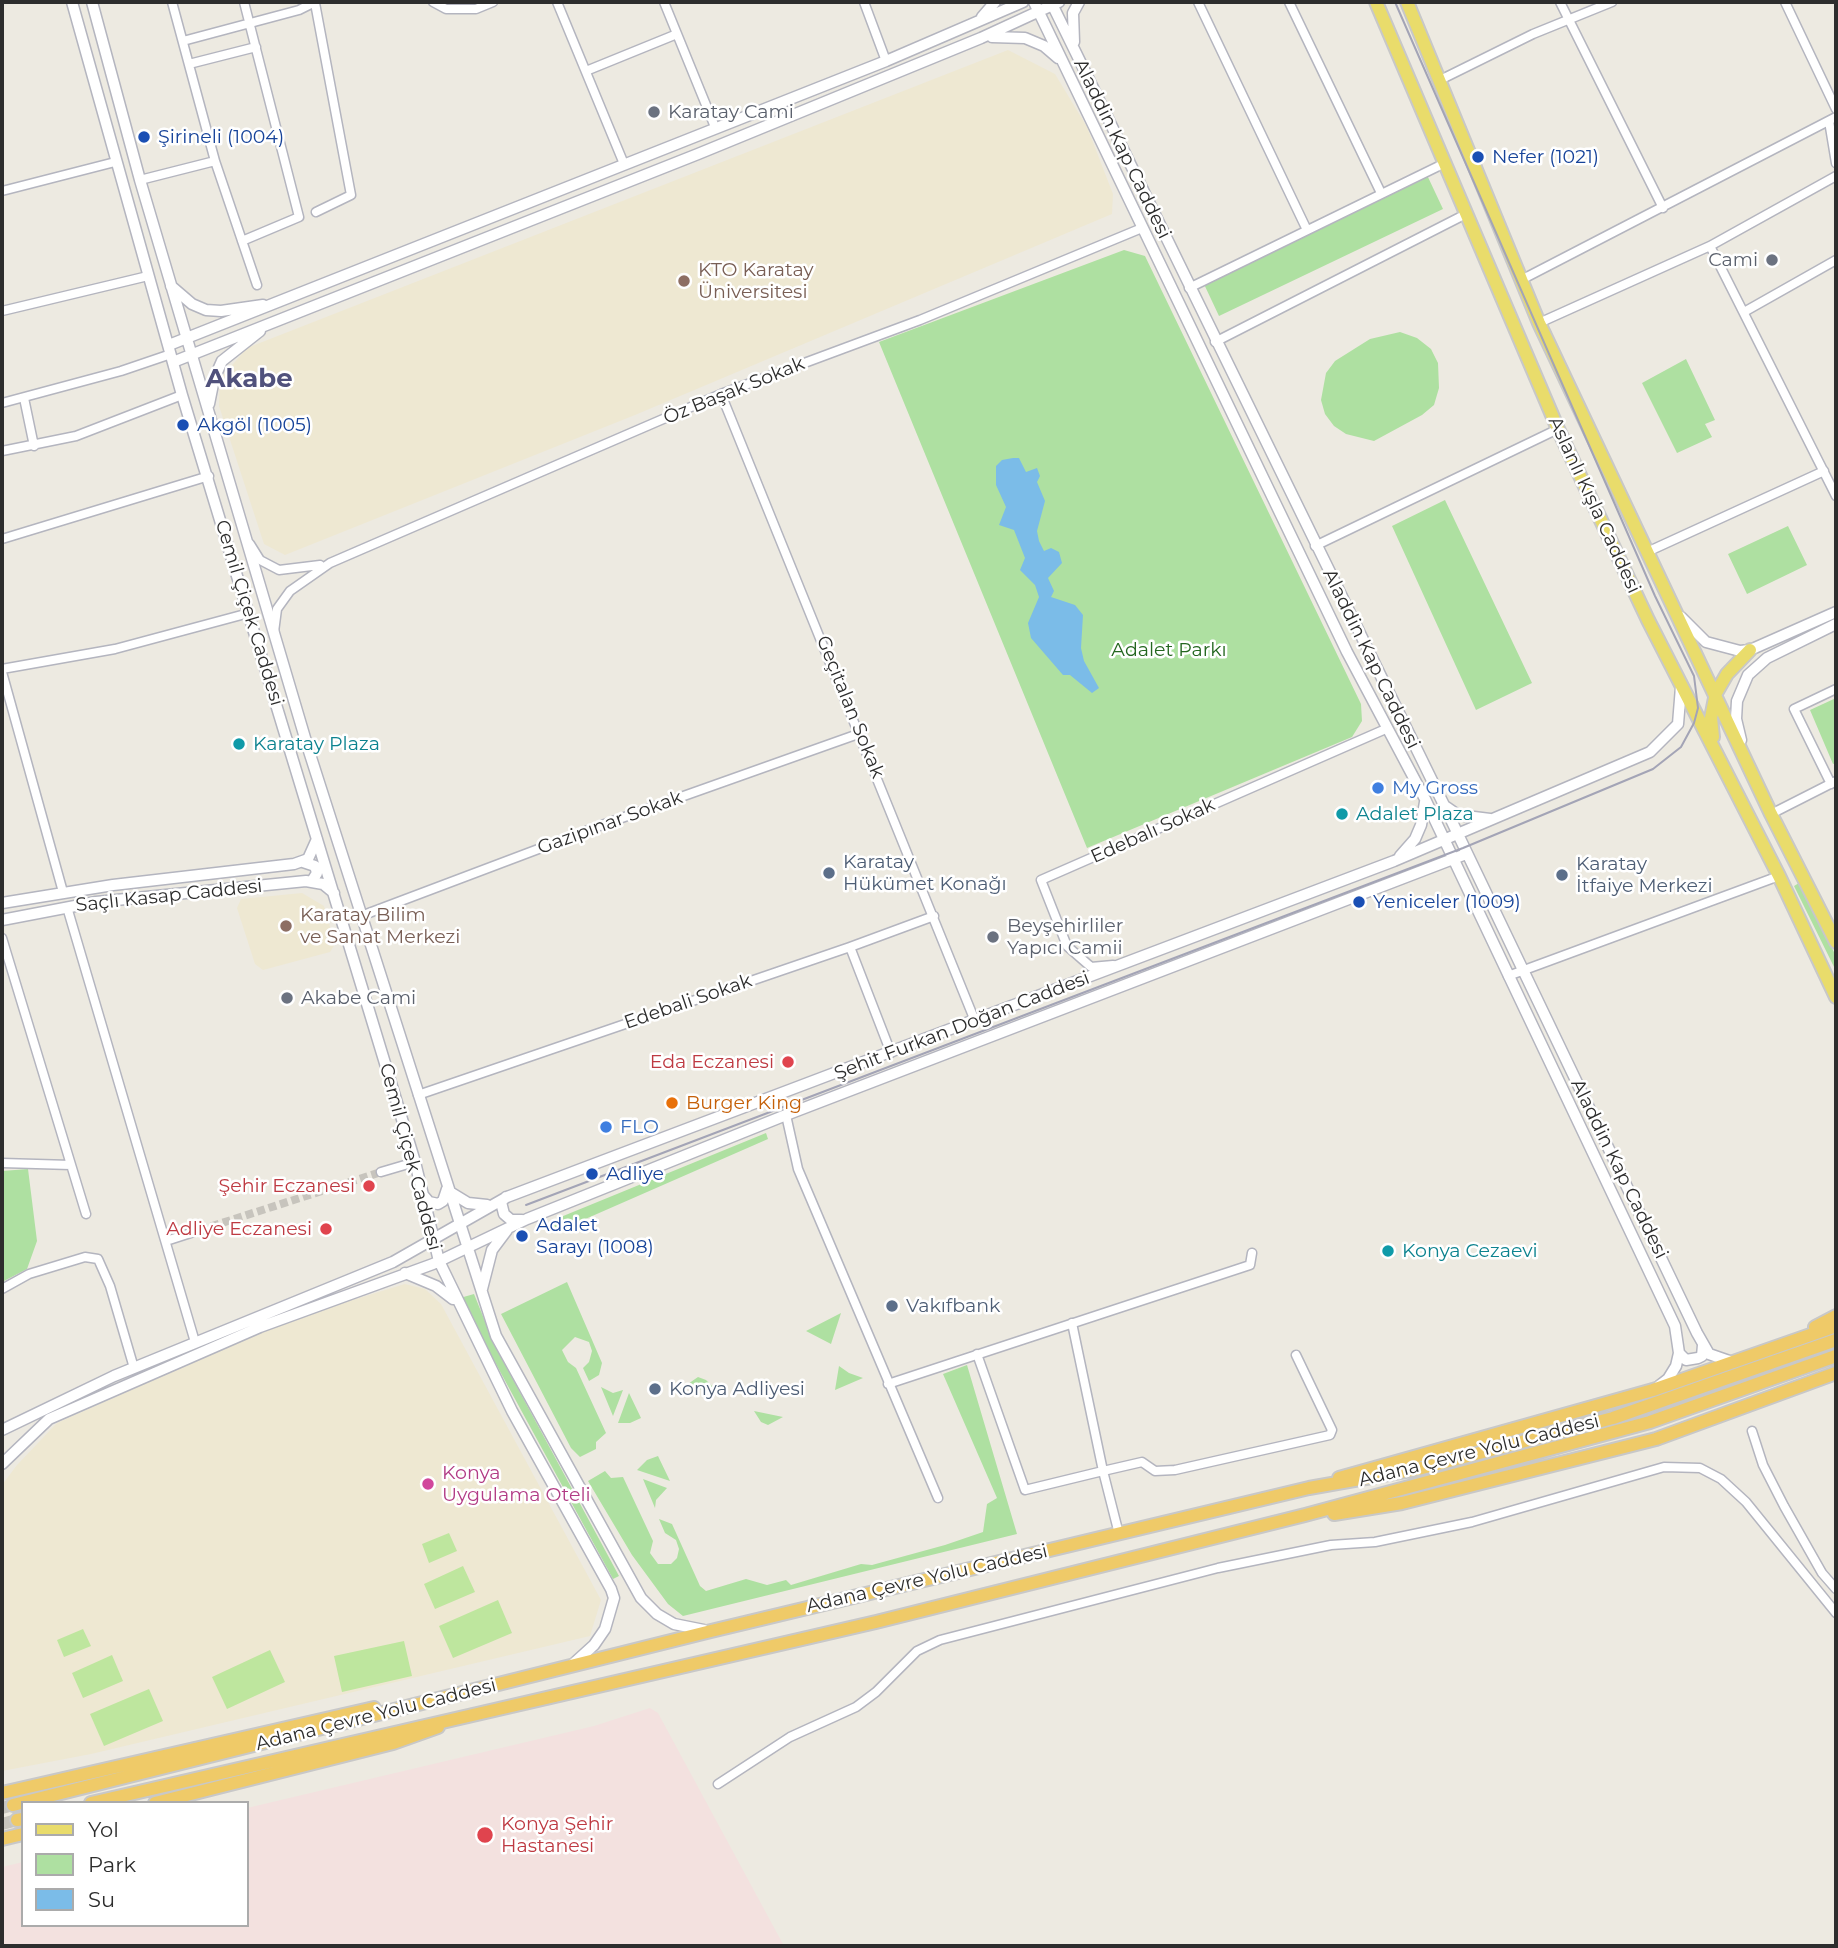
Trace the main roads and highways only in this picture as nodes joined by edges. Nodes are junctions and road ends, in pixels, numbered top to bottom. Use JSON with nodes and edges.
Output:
{"nodes":[{"id":1,"x":1376,"y":2,"type":"edge"},
{"id":2,"x":1407,"y":2,"type":"edge"},
{"id":3,"x":1750,"y":650,"type":"road end"},
{"id":4,"x":1716,"y":693,"type":"junction"},
{"id":5,"x":1720,"y":758,"type":"junction"},
{"id":6,"x":1836,"y":942,"type":"edge"},
{"id":7,"x":1836,"y":996,"type":"edge"},
{"id":8,"x":1836,"y":1316,"type":"edge"},
{"id":9,"x":1836,"y":1326,"type":"edge"},
{"id":10,"x":1836,"y":1340,"type":"edge"},
{"id":11,"x":1774,"y":1349,"type":"junction"},
{"id":12,"x":1836,"y":1356,"type":"edge"},
{"id":13,"x":1836,"y":1373,"type":"edge"},
{"id":14,"x":1836,"y":1381,"type":"edge"},
{"id":15,"x":1740,"y":1410,"type":"junction"},
{"id":16,"x":1309,"y":1489,"type":"junction"},
{"id":17,"x":1305,"y":1514,"type":"junction"},
{"id":18,"x":433,"y":1701,"type":"junction"},
{"id":19,"x":457,"y":1716,"type":"junction"},
{"id":20,"x":2,"y":1793,"type":"tunnel mouth"},
{"id":21,"x":29,"y":1801,"type":"tunnel mouth"},
{"id":22,"x":99,"y":1801,"type":"edge"},
{"id":23,"x":163,"y":1801,"type":"edge"},
{"id":24,"x":21,"y":1803,"type":"edge"},
{"id":25,"x":13,"y":1805,"type":"tunnel mouth"},
{"id":26,"x":21,"y":1834,"type":"edge"},
{"id":27,"x":2,"y":1839,"type":"edge"}],
"edges":[{"from":1,"to":5,"type":"main road","name":"Aslanlı Kışla Caddesi"},
{"from":2,"to":4,"type":"main road","name":"Aslanlı Kışla Caddesi"},
{"from":3,"to":4,"type":"main road"},
{"from":4,"to":5,"type":"main road"},
{"from":4,"to":6,"type":"main road","name":"Aslanlı Kışla Caddesi"},
{"from":5,"to":7,"type":"main road","name":"Aslanlı Kışla Caddesi"},
{"from":8,"to":11,"type":"highway"},
{"from":9,"to":11,"type":"highway"},
{"from":10,"to":16,"type":"highway","name":"Adana Çevre Yolu Caddesi"},
{"from":11,"to":16,"type":"highway"},
{"from":12,"to":17,"type":"highway","name":"Adana Çevre Yolu Caddesi"},
{"from":13,"to":15,"type":"highway"},
{"from":14,"to":15,"type":"highway"},
{"from":15,"to":17,"type":"highway"},
{"from":16,"to":18,"type":"highway","name":"Adana Çevre Yolu Caddesi"},
{"from":17,"to":19,"type":"highway","name":"Adana Çevre Yolu Caddesi"},
{"from":18,"to":20,"type":"highway"},
{"from":18,"to":21,"type":"highway","name":"Adana Çevre Yolu Caddesi"},
{"from":19,"to":22,"type":"highway","name":"Adana Çevre Yolu Caddesi"},
{"from":19,"to":23,"type":"highway"},
{"from":24,"to":25,"type":"highway","name":"Adana Çevre Yolu Caddesi"},
{"from":26,"to":27,"type":"highway"}]}
